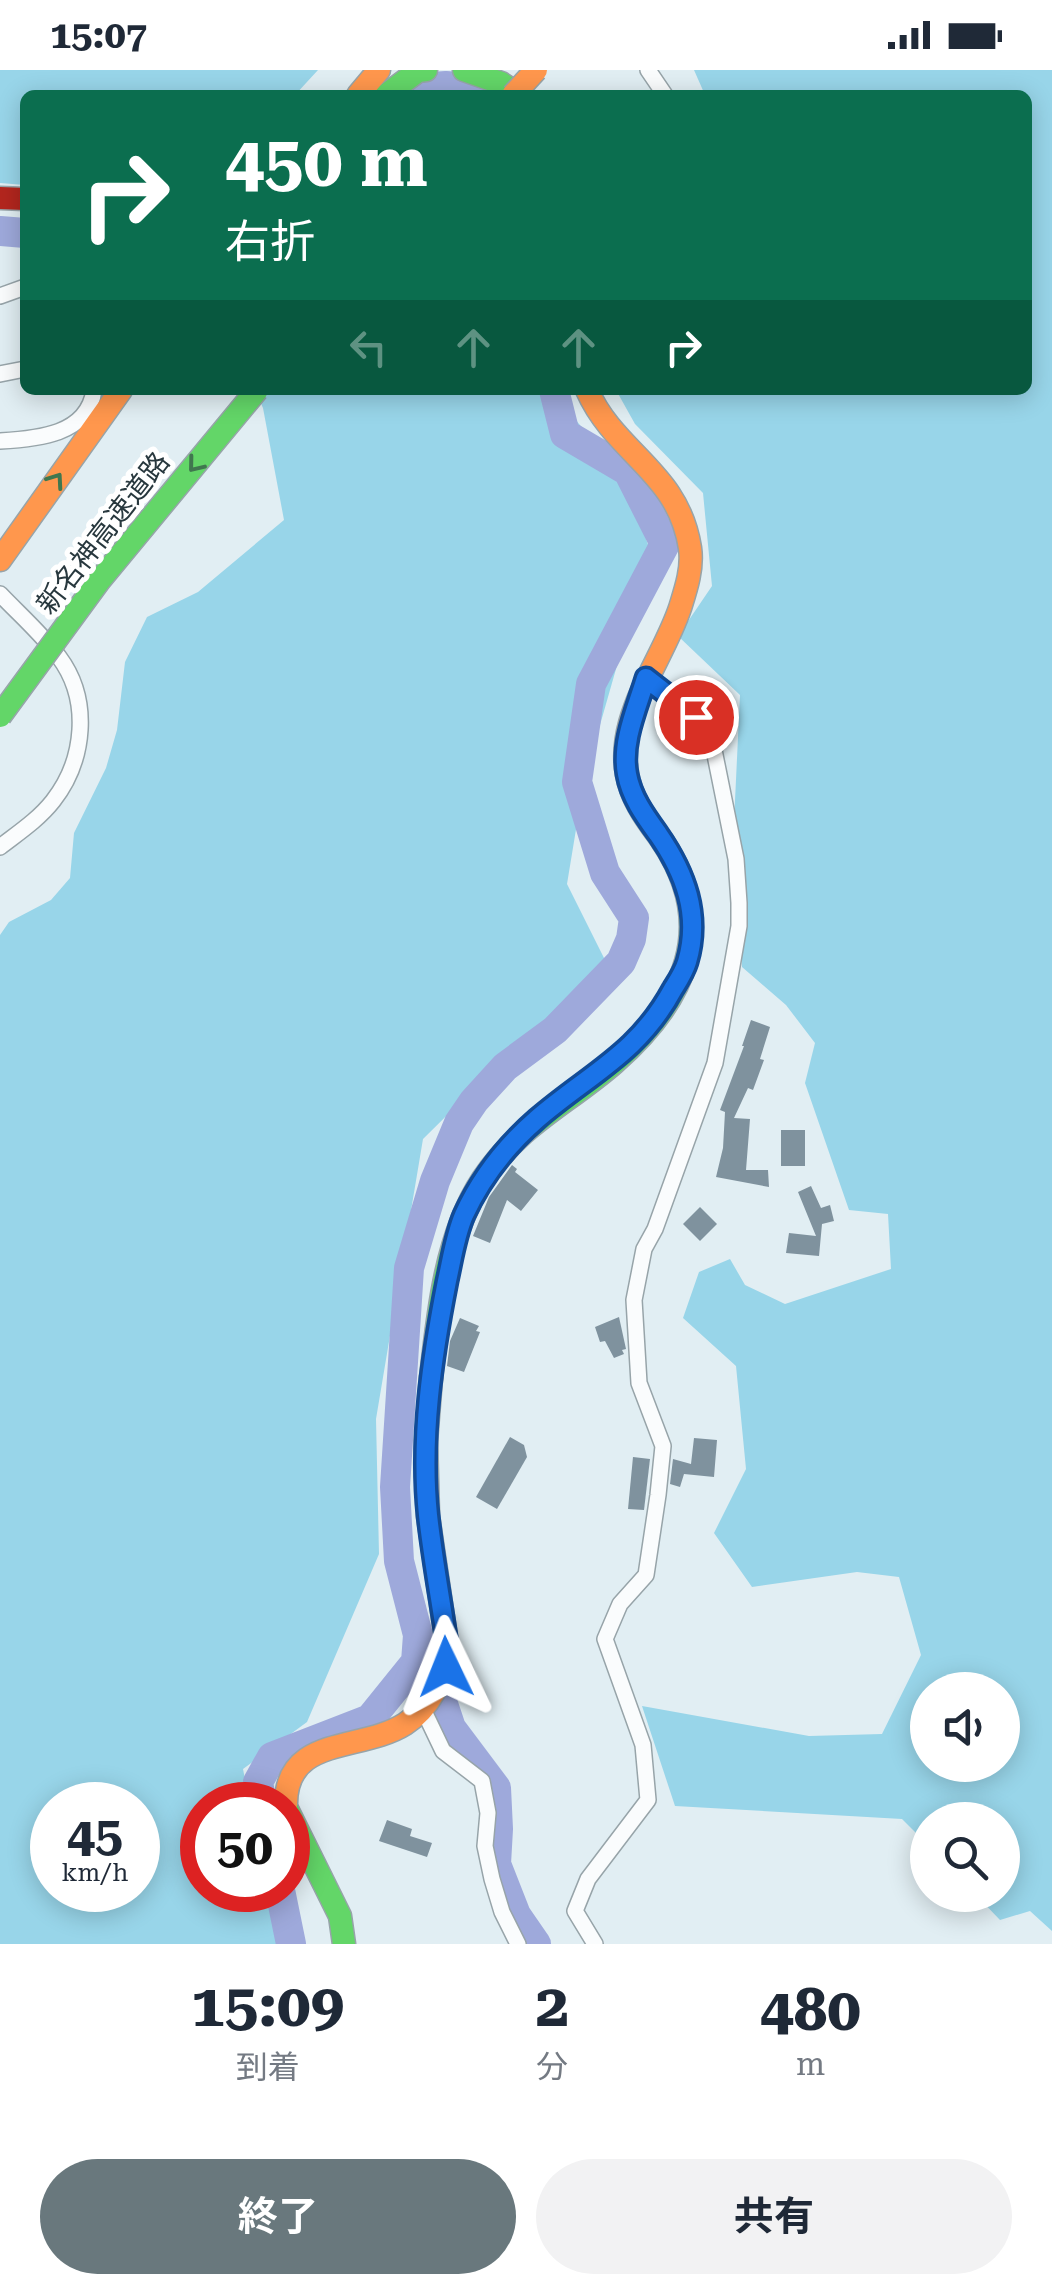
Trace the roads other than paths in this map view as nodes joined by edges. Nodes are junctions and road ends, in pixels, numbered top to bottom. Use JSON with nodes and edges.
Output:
{"nodes":[{"id":1,"x":379,"y":70,"type":"edge"},
{"id":2,"x":426,"y":70,"type":"edge"},
{"id":3,"x":464,"y":70,"type":"edge"},
{"id":4,"x":536,"y":70,"type":"edge"},
{"id":5,"x":362,"y":90,"type":"edge"},
{"id":6,"x":393,"y":90,"type":"edge"},
{"id":7,"x":510,"y":90,"type":"edge"},
{"id":8,"x":520,"y":90,"type":"edge"},
{"id":9,"x":93,"y":395,"type":"edge"},
{"id":10,"x":118,"y":395,"type":"edge"},
{"id":11,"x":253,"y":395,"type":"edge"},
{"id":12,"x":589,"y":395,"type":"edge"},
{"id":13,"x":0,"y":441,"type":"edge"},
{"id":14,"x":0,"y":560,"type":"edge"},
{"id":15,"x":0,"y":594,"type":"edge"},
{"id":16,"x":646,"y":678,"type":"junction"},
{"id":17,"x":0,"y":716,"type":"edge"},
{"id":18,"x":0,"y":848,"type":"edge"},
{"id":19,"x":430,"y":1697,"type":"junction"},
{"id":20,"x":287,"y":1782,"type":"edge"},
{"id":21,"x":310,"y":1855,"type":"edge"},
{"id":22,"x":344,"y":1944,"type":"edge"},
{"id":23,"x":518,"y":1944,"type":"edge"},
{"id":24,"x":594,"y":1944,"type":"edge"}],
"edges":[{"from":1,"to":5,"type":"main road"},
{"from":2,"to":6,"type":"main road"},
{"from":3,"to":7,"type":"main road"},
{"from":4,"to":8,"type":"main road","bridge":true},
{"from":9,"to":13,"type":"street"},
{"from":14,"to":10,"type":"main road","one_way":true},
{"from":11,"to":17,"type":"main road","name":"新名神高速道路","one_way":true,"bridge":true},
{"from":12,"to":16,"type":"main road"},
{"from":15,"to":18,"type":"street"},
{"from":16,"to":19,"type":"main road"},
{"from":16,"to":24,"type":"street"},
{"from":19,"to":20,"type":"main road"},
{"from":19,"to":23,"type":"street"},
{"from":21,"to":22,"type":"main road"}]}
